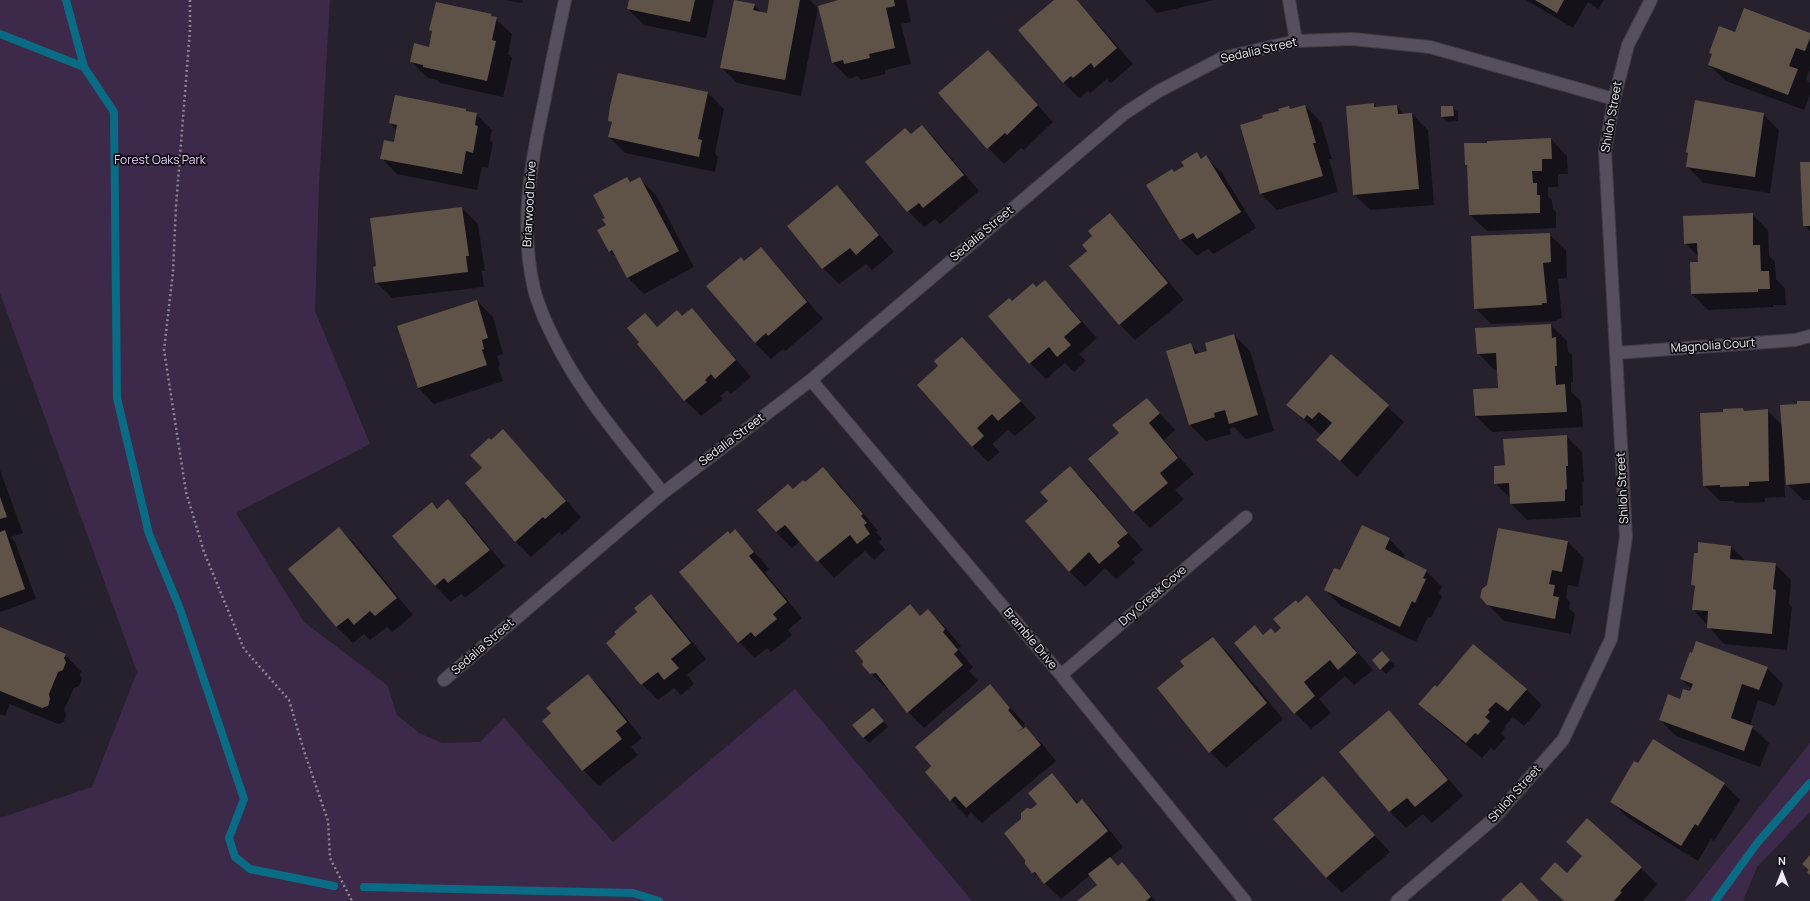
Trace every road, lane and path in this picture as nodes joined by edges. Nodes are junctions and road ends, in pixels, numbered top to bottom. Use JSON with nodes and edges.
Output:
{"nodes":[{"id":1,"x":190,"y":0,"type":"edge"},
{"id":2,"x":565,"y":0,"type":"edge"},
{"id":3,"x":1289,"y":0,"type":"edge"},
{"id":4,"x":1650,"y":0,"type":"edge"},
{"id":5,"x":1296,"y":42,"type":"junction"},
{"id":6,"x":1614,"y":99,"type":"junction"},
{"id":7,"x":1810,"y":336,"type":"edge"},
{"id":8,"x":1616,"y":353,"type":"junction"},
{"id":9,"x":811,"y":380,"type":"junction"},
{"id":10,"x":663,"y":493,"type":"junction"},
{"id":11,"x":1246,"y":517,"type":"dead end"},
{"id":12,"x":1061,"y":676,"type":"junction"},
{"id":13,"x":444,"y":680,"type":"dead end"},
{"id":14,"x":352,"y":901,"type":"edge"},
{"id":15,"x":1245,"y":901,"type":"edge"},
{"id":16,"x":1397,"y":901,"type":"edge"}],
"edges":[{"from":1,"to":14,"type":"path"},
{"from":2,"to":10,"type":"street","name":"Briarwood Drive"},
{"from":3,"to":5,"type":"street"},
{"from":4,"to":6,"type":"street","name":"Shiloh Street"},
{"from":5,"to":6,"type":"street","name":"Sedalia Street"},
{"from":5,"to":9,"type":"street","name":"Sedalia Street"},
{"from":6,"to":8,"type":"street","name":"Shiloh Street"},
{"from":7,"to":8,"type":"street","name":"Magnolia Court"},
{"from":8,"to":16,"type":"street","name":"Shiloh Street"},
{"from":9,"to":10,"type":"street","name":"Sedalia Street"},
{"from":9,"to":12,"type":"street","name":"Bramble Drive"},
{"from":10,"to":13,"type":"street","name":"Sedalia Street"},
{"from":11,"to":12,"type":"street","name":"Dry Creek Cove"},
{"from":12,"to":15,"type":"street","name":"Bramble Drive"}]}
